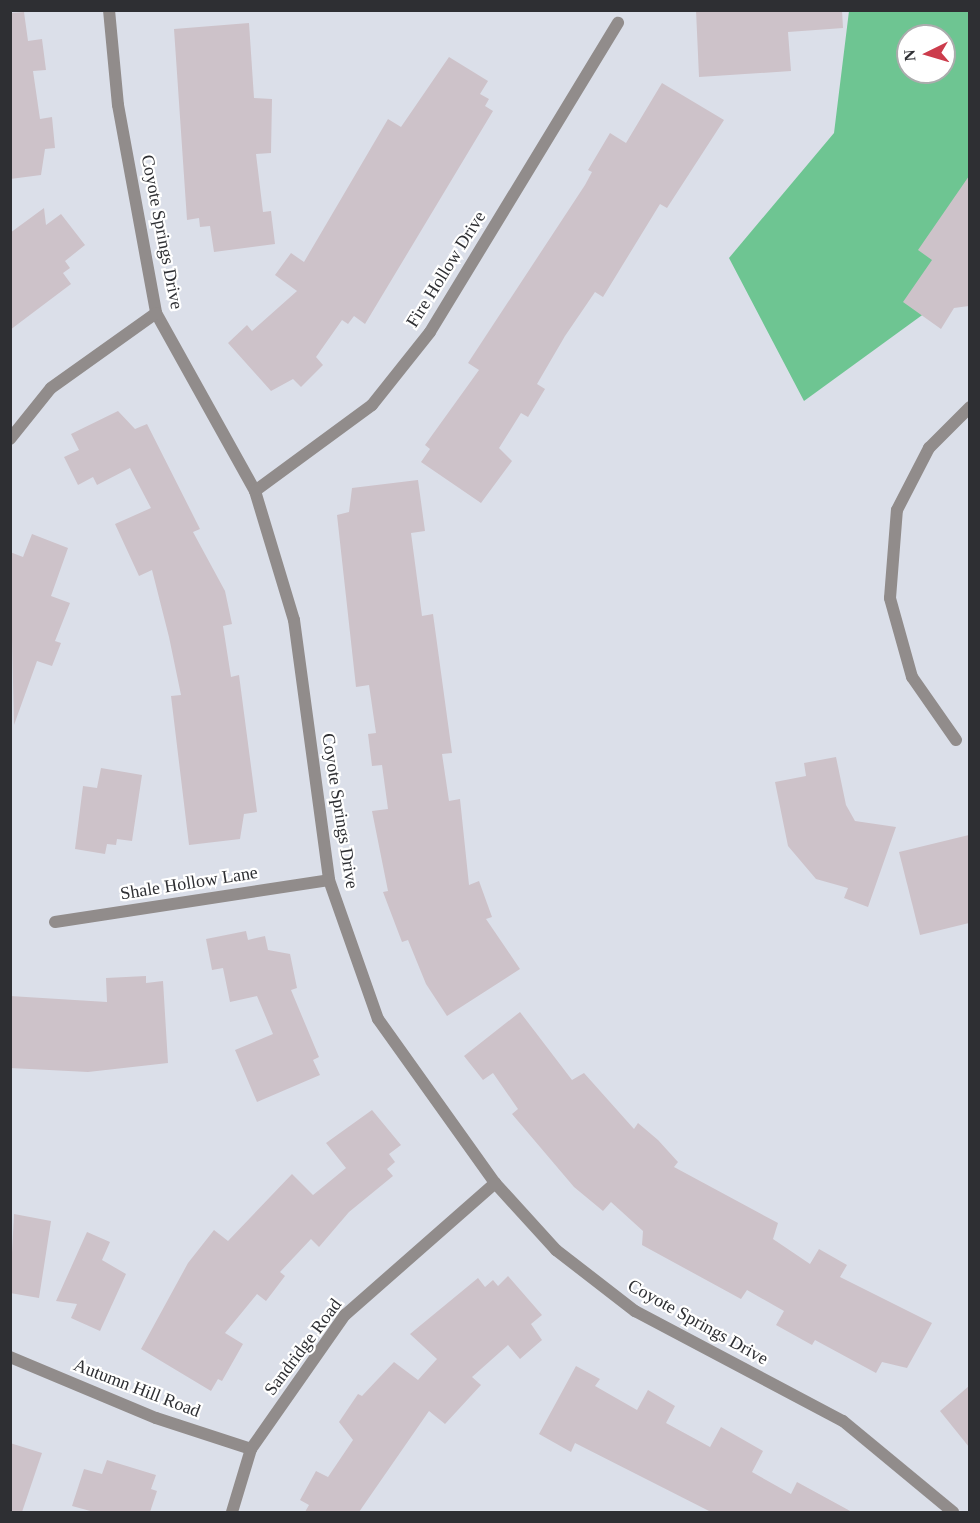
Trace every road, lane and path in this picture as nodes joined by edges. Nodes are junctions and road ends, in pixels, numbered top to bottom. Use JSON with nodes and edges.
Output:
{"nodes":[{"id":1,"x":109,"y":10,"type":"edge"},
{"id":2,"x":618,"y":23,"type":"dead end"},
{"id":3,"x":156,"y":313,"type":"junction"},
{"id":4,"x":969,"y":407,"type":"edge"},
{"id":5,"x":10,"y":439,"type":"edge"},
{"id":6,"x":255,"y":491,"type":"junction"},
{"id":7,"x":956,"y":740,"type":"dead end"},
{"id":8,"x":329,"y":880,"type":"junction"},
{"id":9,"x":55,"y":922,"type":"dead end"},
{"id":10,"x":495,"y":1183,"type":"junction"},
{"id":11,"x":10,"y":1357,"type":"edge"},
{"id":12,"x":251,"y":1449,"type":"junction"},
{"id":13,"x":232,"y":1512,"type":"edge"},
{"id":14,"x":953,"y":1512,"type":"edge"}],
"edges":[{"from":1,"to":3,"type":"street","name":"Coyote Springs Drive"},
{"from":2,"to":6,"type":"street","name":"Fire Hollow Drive"},
{"from":3,"to":5,"type":"street"},
{"from":3,"to":6,"type":"street","name":"Coyote Springs Drive"},
{"from":4,"to":7,"type":"street"},
{"from":6,"to":8,"type":"street","name":"Coyote Springs Drive"},
{"from":8,"to":9,"type":"street","name":"Shale Hollow Lane"},
{"from":8,"to":10,"type":"street","name":"Coyote Springs Drive"},
{"from":10,"to":12,"type":"street","name":"Sandridge Road"},
{"from":10,"to":14,"type":"street","name":"Coyote Springs Drive"},
{"from":11,"to":12,"type":"street","name":"Autumn Hill Road"},
{"from":12,"to":13,"type":"street","name":"Sandridge Road"}]}
